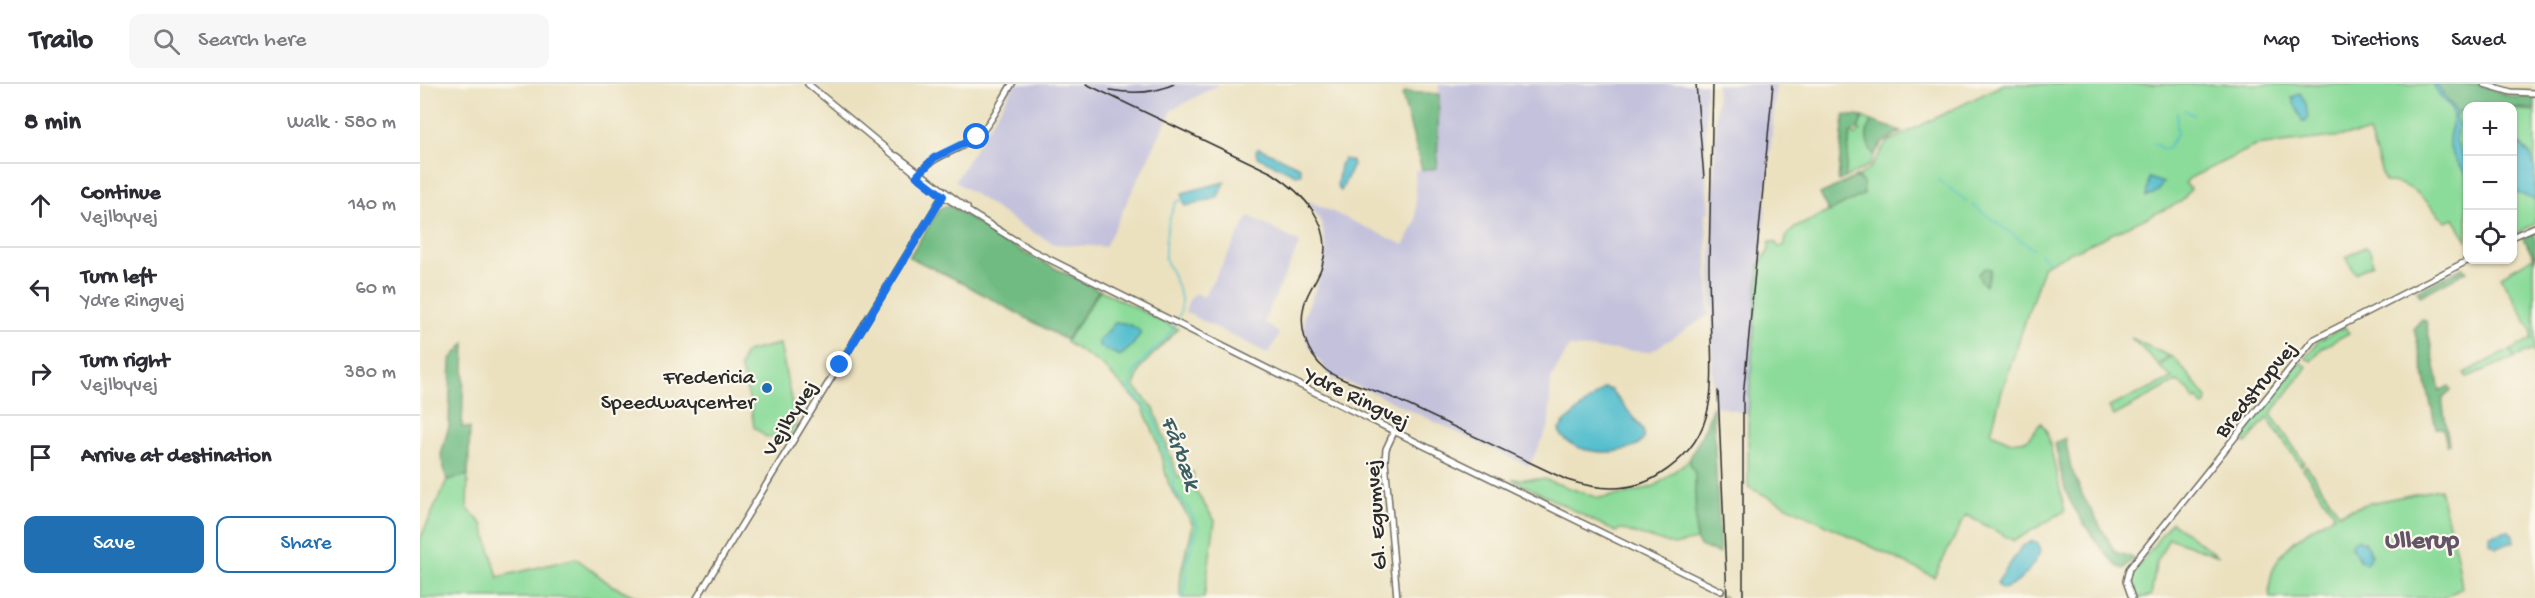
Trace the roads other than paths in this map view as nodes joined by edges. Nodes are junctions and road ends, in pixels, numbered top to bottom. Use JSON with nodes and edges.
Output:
{"nodes":[{"id":1,"x":808,"y":84,"type":"edge"},
{"id":2,"x":1012,"y":84,"type":"edge"},
{"id":3,"x":2484,"y":84,"type":"edge"},
{"id":4,"x":2535,"y":93,"type":"edge"},
{"id":5,"x":918,"y":174,"type":"junction"},
{"id":6,"x":944,"y":194,"type":"junction"},
{"id":7,"x":2535,"y":227,"type":"edge"},
{"id":8,"x":2517,"y":235,"type":"edge"},
{"id":9,"x":2463,"y":263,"type":"edge"},
{"id":10,"x":1394,"y":432,"type":"junction"},
{"id":11,"x":1721,"y":591,"type":"tunnel mouth"},
{"id":12,"x":697,"y":598,"type":"edge"},
{"id":13,"x":1397,"y":598,"type":"edge"},
{"id":14,"x":2132,"y":598,"type":"edge"}],
"edges":[{"from":1,"to":5,"type":"street","name":"Ydre Ringvej"},
{"from":2,"to":5,"type":"street"},
{"from":3,"to":4,"type":"street"},
{"from":5,"to":6,"type":"street","name":"Ydre Ringvej"},
{"from":6,"to":10,"type":"street","name":"Ydre Ringvej"},
{"from":6,"to":12,"type":"street","name":"Vejlbyvej"},
{"from":7,"to":8,"type":"street"},
{"from":9,"to":14,"type":"street","name":"Bredstrupvej"},
{"from":10,"to":11,"type":"street","name":"Ydre Ringvej"},
{"from":10,"to":13,"type":"street","name":"Gl. Egumvej"}]}
